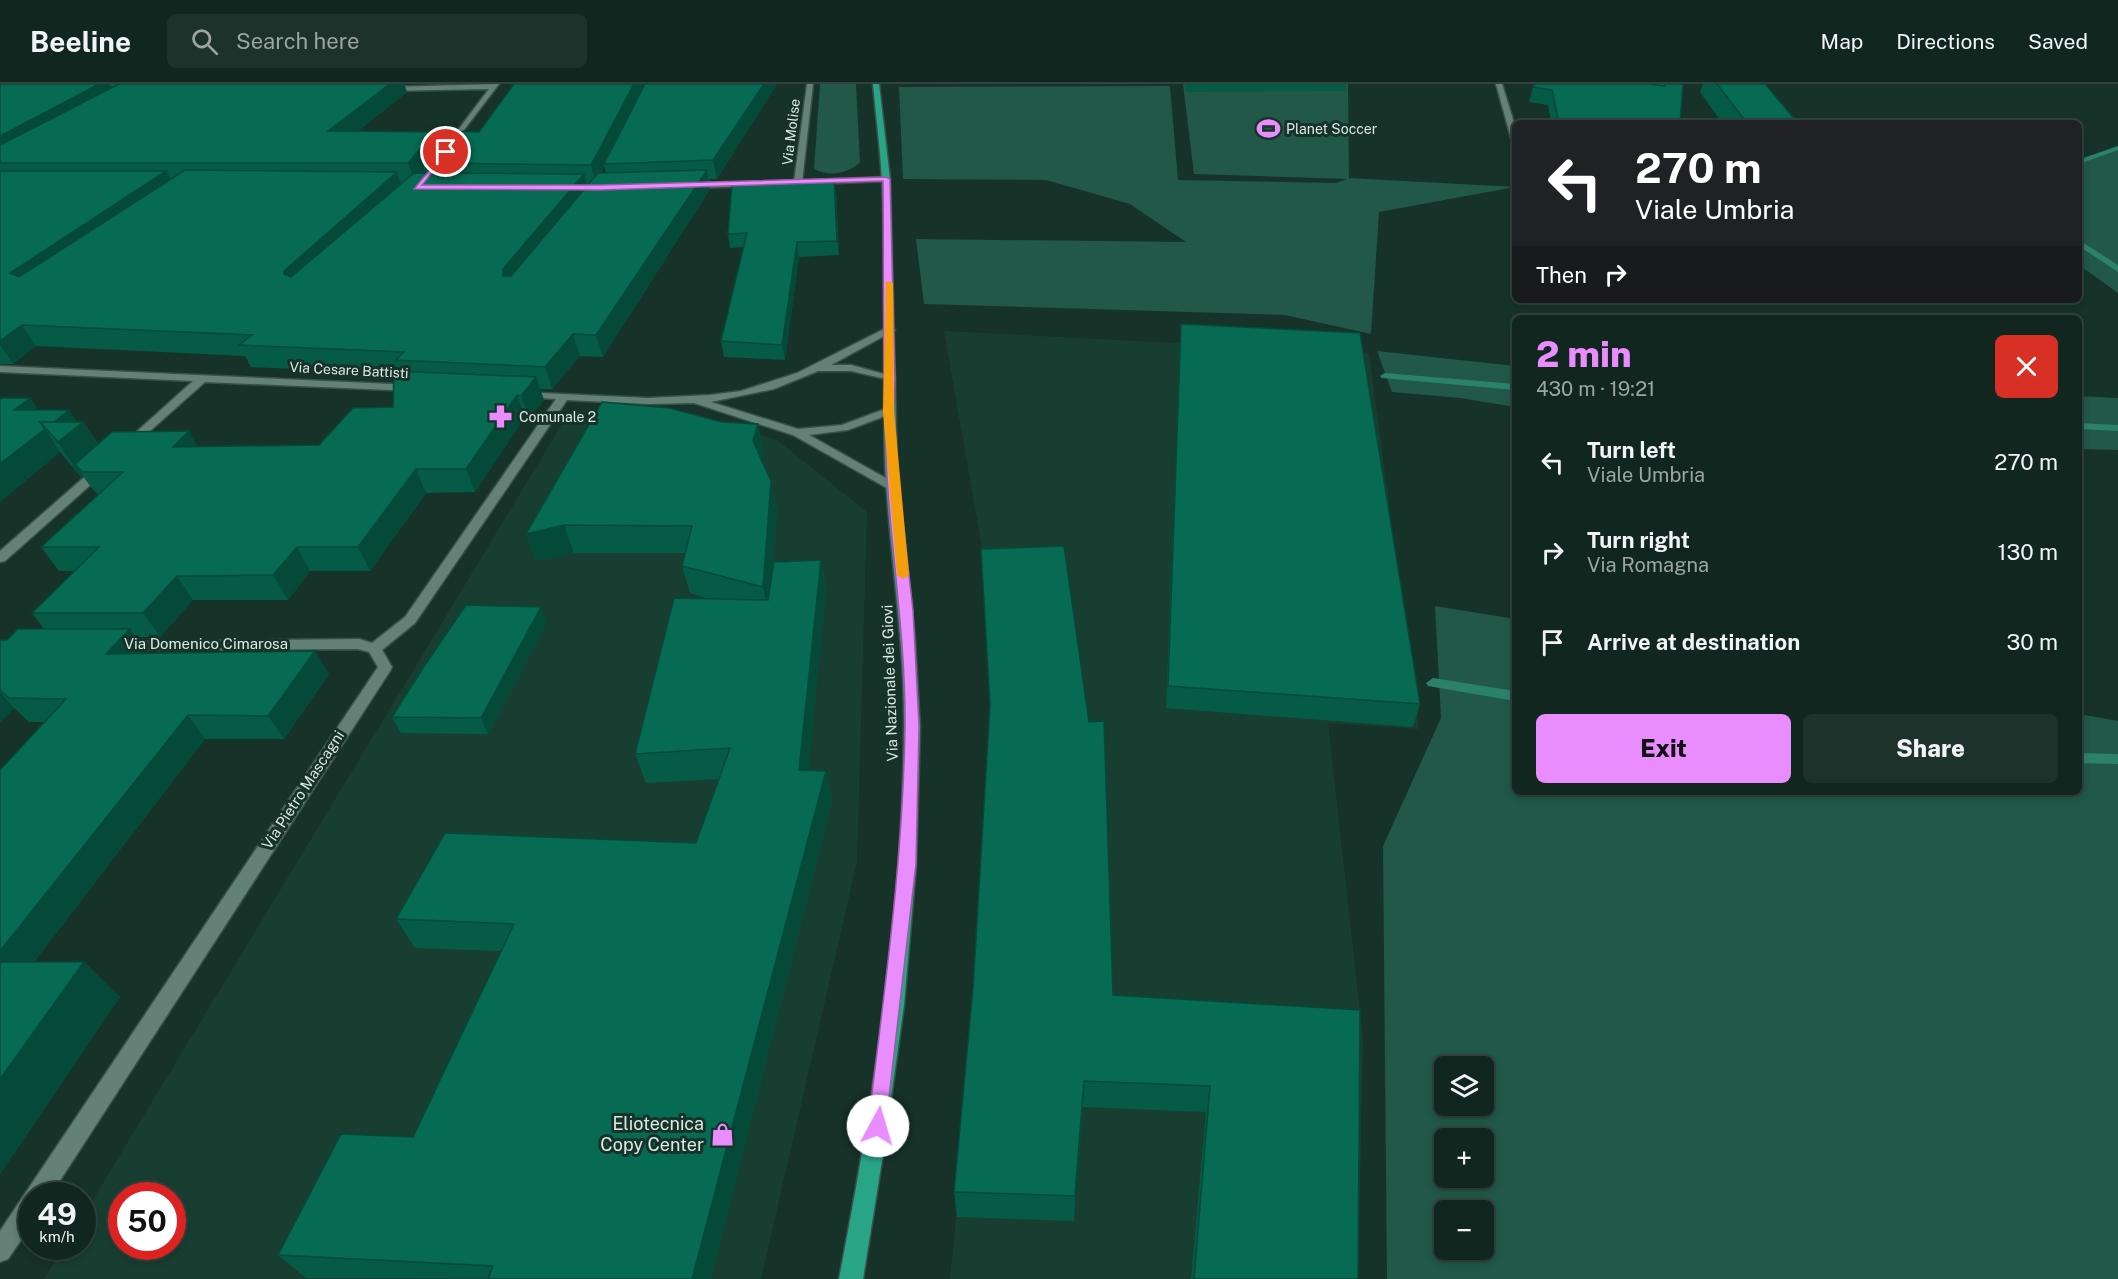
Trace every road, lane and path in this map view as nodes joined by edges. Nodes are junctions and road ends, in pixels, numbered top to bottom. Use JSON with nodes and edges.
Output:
{"nodes":[{"id":1,"x":810,"y":84,"type":"edge"},
{"id":2,"x":876,"y":84,"type":"edge"},
{"id":3,"x":1499,"y":84,"type":"edge"},
{"id":4,"x":495,"y":86,"type":"edge"},
{"id":5,"x":378,"y":89,"type":"edge"},
{"id":6,"x":1512,"y":128,"type":"edge"},
{"id":7,"x":446,"y":152,"type":"edge"},
{"id":8,"x":886,"y":179,"type":"junction"},
{"id":9,"x":798,"y":182,"type":"junction"},
{"id":10,"x":787,"y":183,"type":"edge"},
{"id":11,"x":764,"y":184,"type":"edge"},
{"id":12,"x":682,"y":186,"type":"edge"},
{"id":13,"x":890,"y":330,"type":"junction"},
{"id":14,"x":0,"y":369,"type":"edge"},
{"id":15,"x":812,"y":369,"type":"junction"},
{"id":16,"x":204,"y":377,"type":"junction"},
{"id":17,"x":891,"y":379,"type":"junction"},
{"id":18,"x":424,"y":389,"type":"edge"},
{"id":19,"x":506,"y":393,"type":"edge"},
{"id":20,"x":564,"y":396,"type":"junction"},
{"id":21,"x":697,"y":401,"type":"junction"},
{"id":22,"x":889,"y":411,"type":"junction"},
{"id":23,"x":797,"y":433,"type":"junction"},
{"id":24,"x":894,"y":488,"type":"junction"},
{"id":25,"x":0,"y":558,"type":"edge"},
{"id":26,"x":108,"y":645,"type":"edge"},
{"id":27,"x":374,"y":649,"type":"junction"},
{"id":28,"x":45,"y":1182,"type":"edge"},
{"id":29,"x":18,"y":1224,"type":"edge"},
{"id":30,"x":0,"y":1251,"type":"edge"},
{"id":31,"x":851,"y":1279,"type":"edge"}],
"edges":[{"from":1,"to":9,"type":"street","name":"Via Molise"},
{"from":2,"to":8,"type":"main road","name":"Via Nazionale dei Giovi"},
{"from":3,"to":6,"type":"street"},
{"from":4,"to":5,"type":"street"},
{"from":4,"to":7,"type":"street"},
{"from":8,"to":9,"type":"street"},
{"from":8,"to":13,"type":"main road","name":"Via Nazionale dei Giovi"},
{"from":9,"to":10,"type":"street"},
{"from":11,"to":12,"type":"street"},
{"from":13,"to":15,"type":"street"},
{"from":13,"to":17,"type":"main road","name":"Via Nazionale dei Giovi"},
{"from":14,"to":16,"type":"street","name":"Via Cesare Battisti"},
{"from":15,"to":17,"type":"street"},
{"from":15,"to":21,"type":"street"},
{"from":16,"to":18,"type":"street","name":"Via Cesare Battisti"},
{"from":16,"to":25,"type":"street"},
{"from":17,"to":22,"type":"main road","name":"Via Nazionale dei Giovi"},
{"from":19,"to":20,"type":"street"},
{"from":20,"to":21,"type":"street"},
{"from":20,"to":27,"type":"street"},
{"from":21,"to":23,"type":"street"},
{"from":22,"to":23,"type":"street"},
{"from":22,"to":24,"type":"main road","name":"Via Nazionale dei Giovi"},
{"from":23,"to":24,"type":"street"},
{"from":24,"to":31,"type":"main road","name":"Via Nazionale dei Giovi"},
{"from":26,"to":27,"type":"street","name":"Via Domenico Cimarosa"},
{"from":27,"to":28,"type":"street","name":"Via Pietro Mascagni"},
{"from":29,"to":30,"type":"street"}]}
